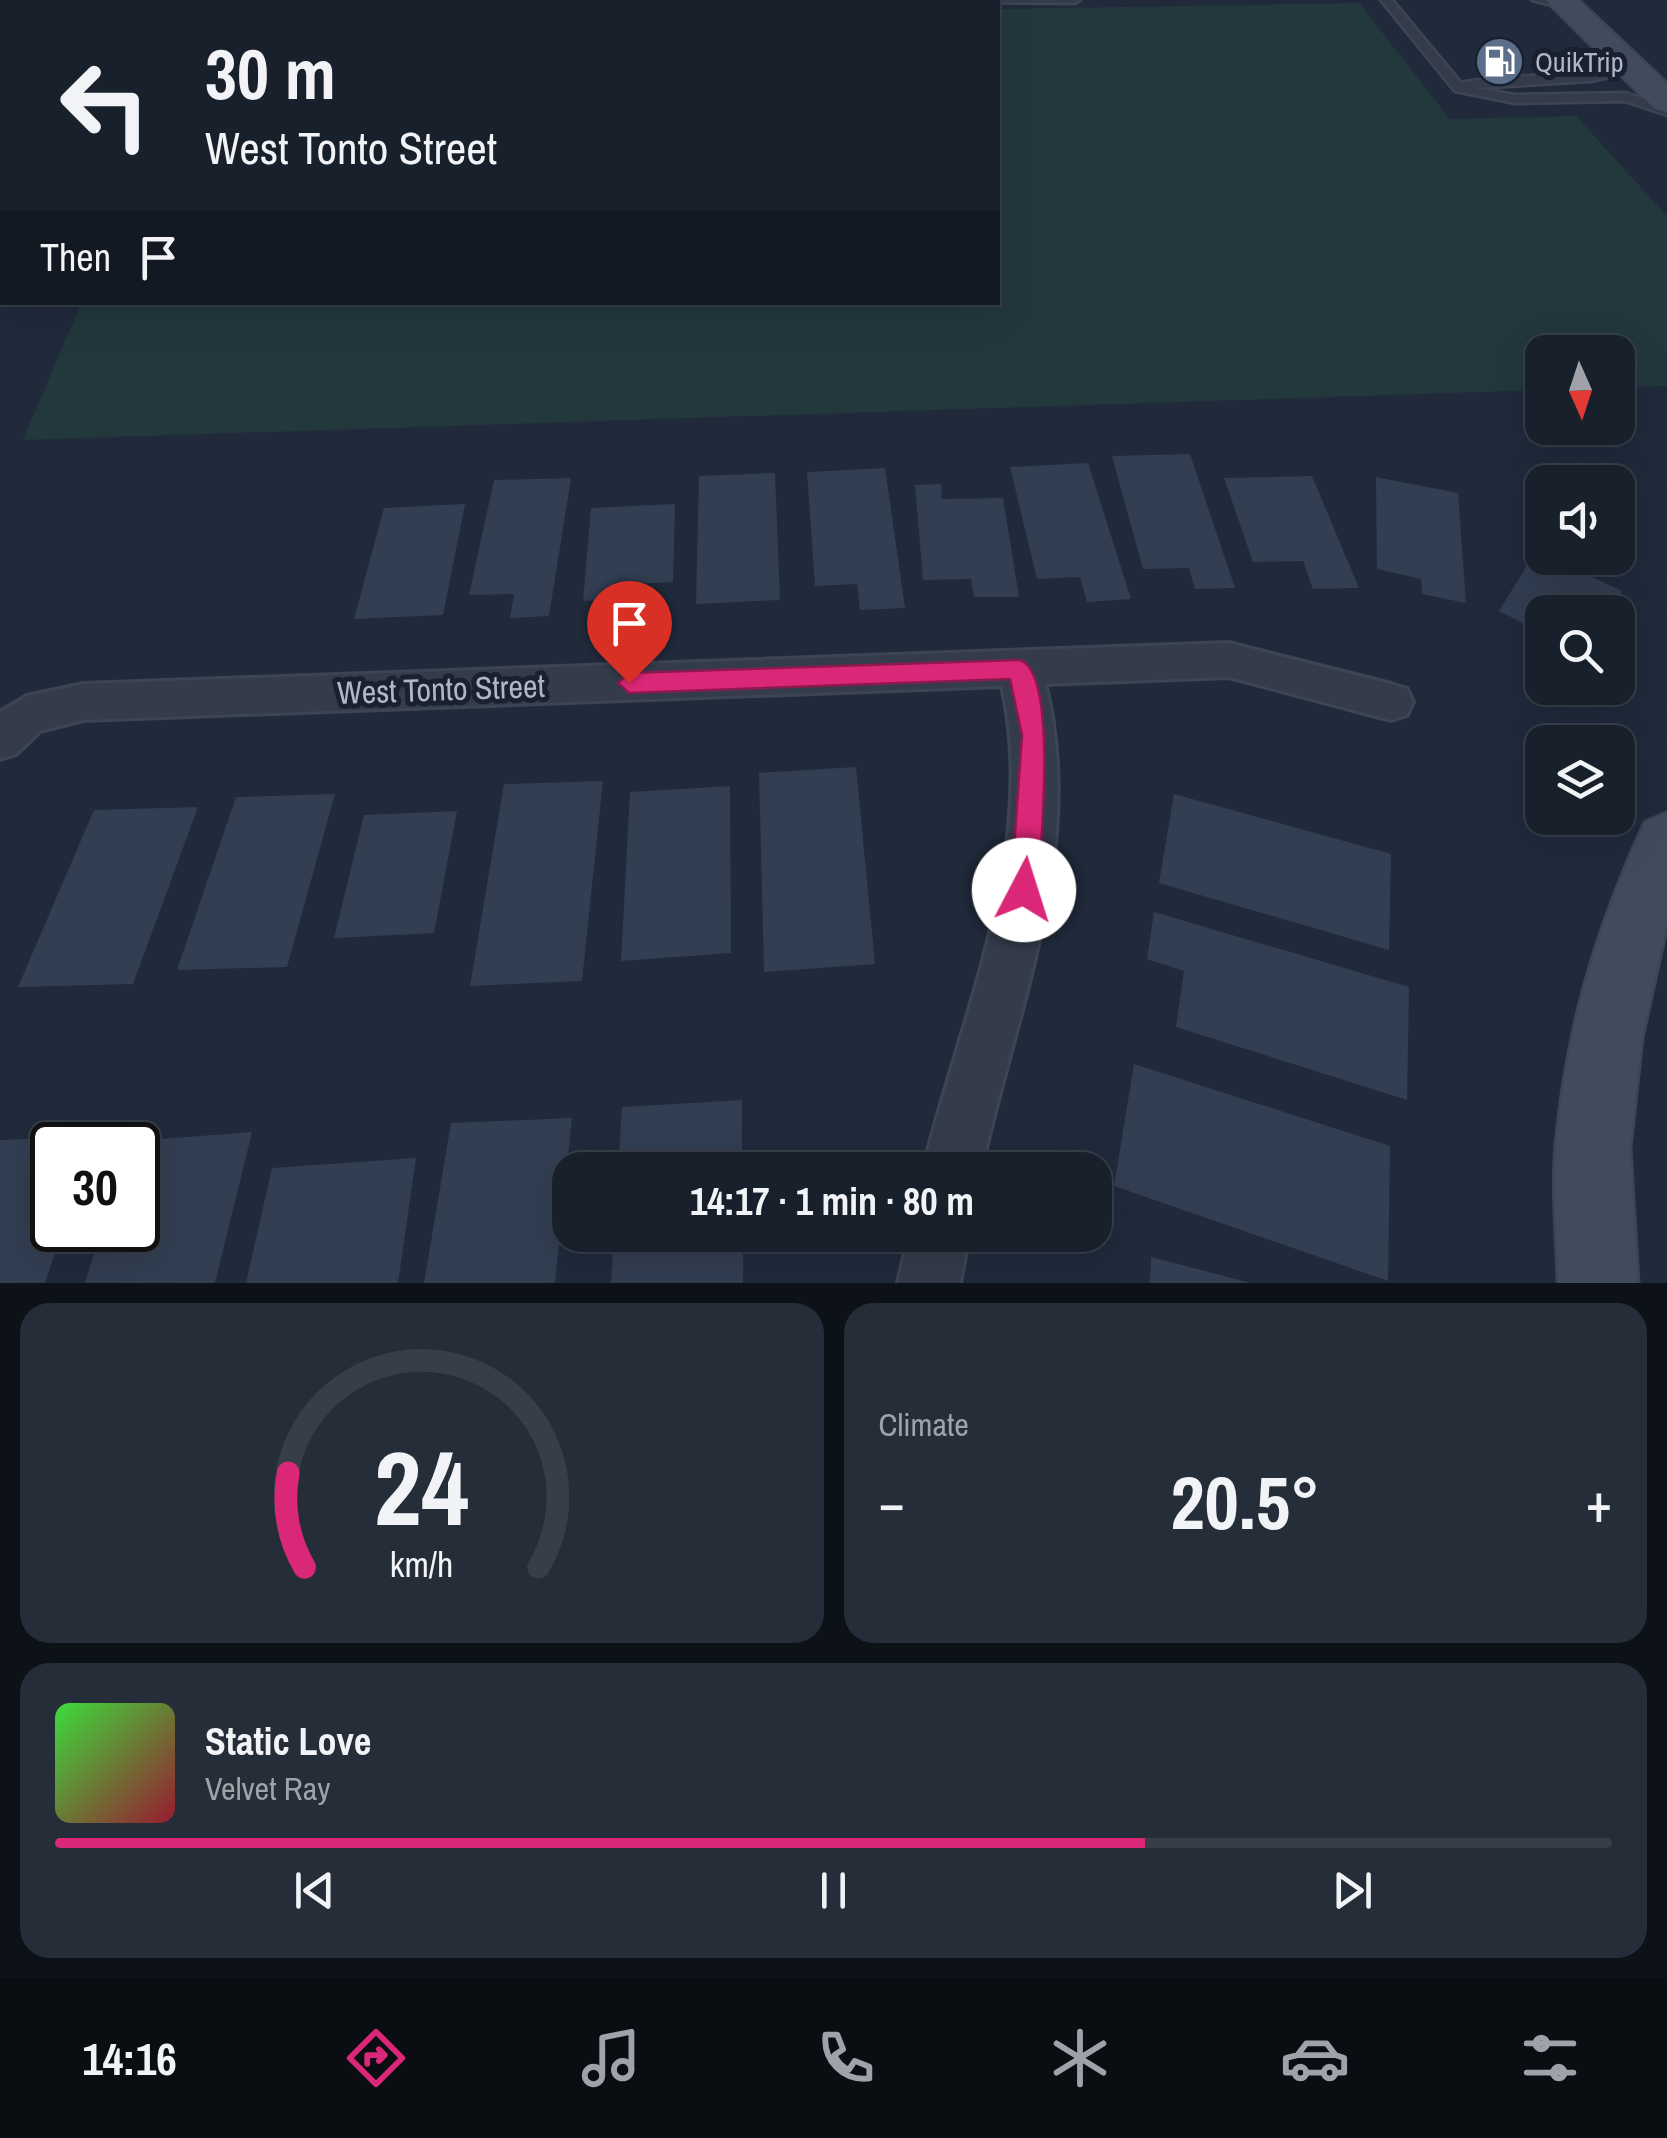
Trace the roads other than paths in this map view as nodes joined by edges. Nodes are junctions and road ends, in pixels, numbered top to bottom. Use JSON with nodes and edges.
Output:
{"nodes":[{"id":1,"x":1046,"y":0,"type":"edge"},
{"id":2,"x":1076,"y":0,"type":"edge"},
{"id":3,"x":1386,"y":0,"type":"edge"},
{"id":4,"x":1000,"y":1,"type":"edge"},
{"id":5,"x":1555,"y":2,"type":"edge"},
{"id":6,"x":1632,"y":68,"type":"junction"},
{"id":7,"x":1458,"y":88,"type":"junction"},
{"id":8,"x":1667,"y":102,"type":"edge"},
{"id":9,"x":1667,"y":111,"type":"edge"},
{"id":10,"x":1020,"y":670,"type":"junction"},
{"id":11,"x":1391,"y":702,"type":"dead end"},
{"id":12,"x":14,"y":727,"type":"edge"},
{"id":13,"x":1667,"y":842,"type":"edge"},
{"id":14,"x":956,"y":1152,"type":"edge"},
{"id":15,"x":936,"y":1252,"type":"edge"},
{"id":16,"x":930,"y":1283,"type":"edge"},
{"id":17,"x":1598,"y":1283,"type":"edge"}],
"edges":[{"from":1,"to":2,"type":"lane"},
{"from":1,"to":4,"type":"lane"},
{"from":3,"to":7,"type":"lane"},
{"from":5,"to":6,"type":"street"},
{"from":6,"to":7,"type":"lane"},
{"from":6,"to":8,"type":"street"},
{"from":7,"to":9,"type":"lane"},
{"from":10,"to":11,"type":"street","name":"West Tonto Street"},
{"from":10,"to":12,"type":"street","name":"West Tonto Street"},
{"from":10,"to":14,"type":"street"},
{"from":13,"to":17,"type":"street"},
{"from":15,"to":16,"type":"street"}]}
